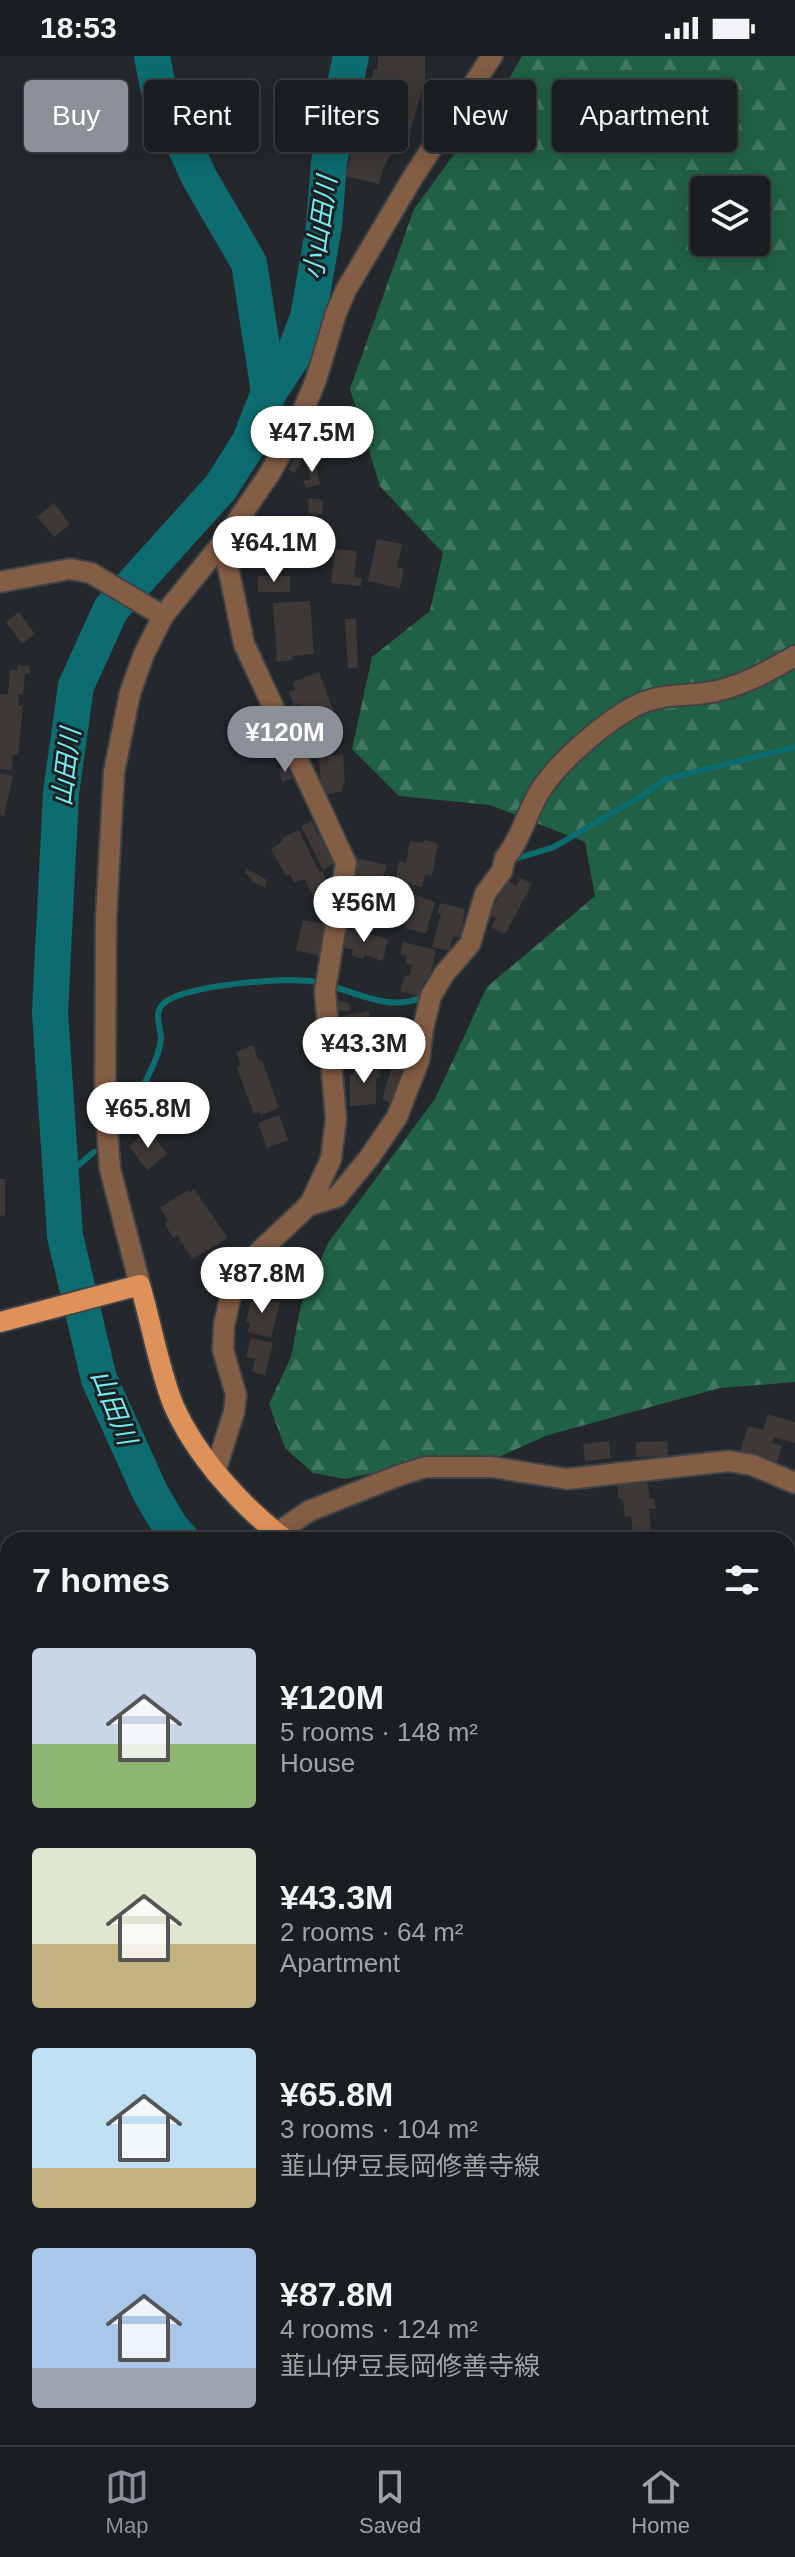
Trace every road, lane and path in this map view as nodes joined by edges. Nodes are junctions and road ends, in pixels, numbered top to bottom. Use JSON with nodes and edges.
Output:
{"nodes":[{"id":1,"x":492,"y":56,"type":"edge"},
{"id":2,"x":223,"y":542,"type":"junction"},
{"id":3,"x":0,"y":582,"type":"edge"},
{"id":4,"x":163,"y":616,"type":"junction"},
{"id":5,"x":795,"y":656,"type":"edge"},
{"id":6,"x":307,"y":1206,"type":"junction"},
{"id":7,"x":133,"y":1287,"type":"junction"},
{"id":8,"x":0,"y":1322,"type":"edge"},
{"id":9,"x":215,"y":1472,"type":"junction"},
{"id":10,"x":795,"y":1483,"type":"edge"},
{"id":11,"x":278,"y":1532,"type":"edge"},
{"id":12,"x":286,"y":1532,"type":"edge"}],
"edges":[{"from":1,"to":2,"type":"street"},
{"from":2,"to":4,"type":"street"},
{"from":2,"to":6,"type":"street"},
{"from":3,"to":4,"type":"street"},
{"from":4,"to":7,"type":"street"},
{"from":5,"to":6,"type":"street"},
{"from":6,"to":9,"type":"street"},
{"from":7,"to":8,"type":"main road"},
{"from":7,"to":9,"type":"main road"},
{"from":9,"to":11,"type":"main road"},
{"from":10,"to":12,"type":"street"}]}
